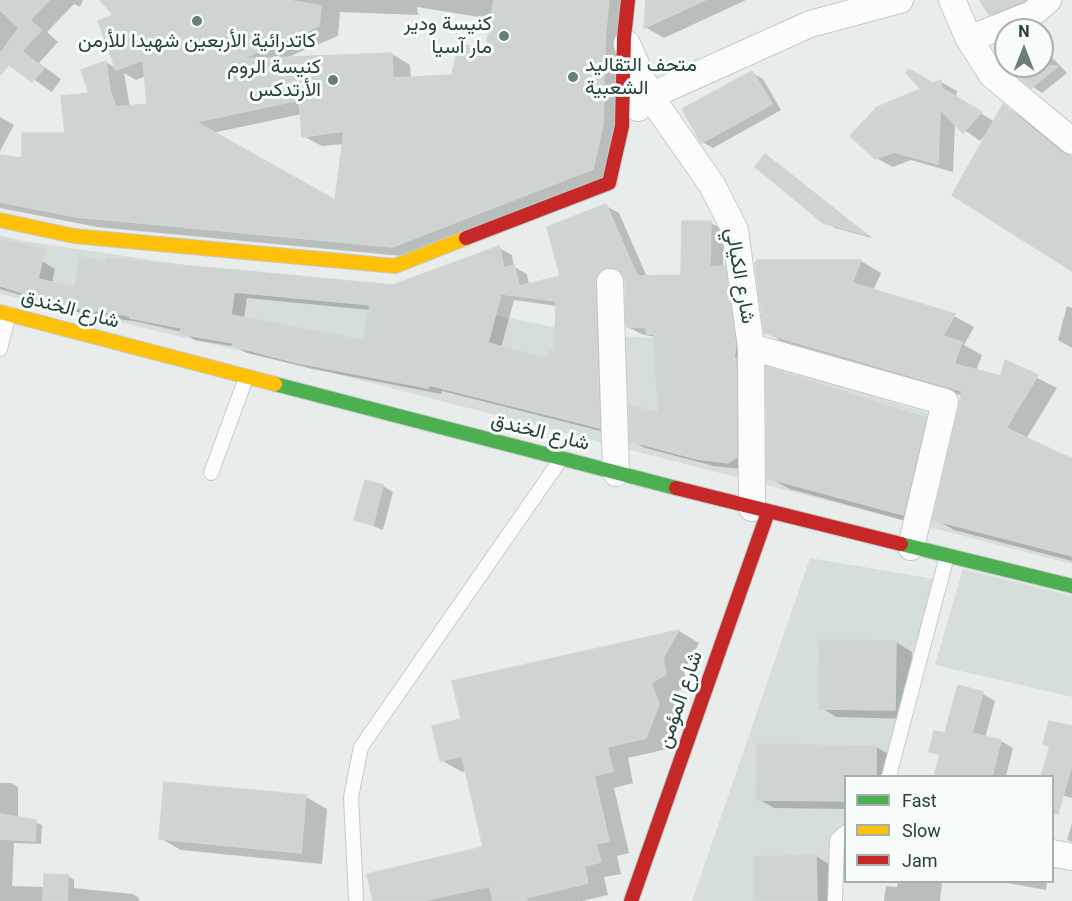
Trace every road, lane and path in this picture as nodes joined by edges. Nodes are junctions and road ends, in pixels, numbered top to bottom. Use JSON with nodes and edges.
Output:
{"nodes":[{"id":1,"x":628,"y":0,"type":"edge"},
{"id":2,"x":900,"y":0,"type":"edge"},
{"id":3,"x":952,"y":0,"type":"edge"},
{"id":4,"x":1048,"y":0,"type":"edge"},
{"id":5,"x":624,"y":38,"type":"junction"},
{"id":6,"x":969,"y":39,"type":"junction"},
{"id":7,"x":650,"y":96,"type":"junction"},
{"id":8,"x":622,"y":126,"type":"junction"},
{"id":9,"x":1072,"y":141,"type":"edge"},
{"id":10,"x":0,"y":220,"type":"edge"},
{"id":11,"x":610,"y":282,"type":"dead end"},
{"id":12,"x":4,"y":313,"type":"edge"},
{"id":13,"x":751,"y":347,"type":"junction"},
{"id":14,"x":0,"y":350,"type":"edge"},
{"id":15,"x":246,"y":378,"type":"junction"},
{"id":16,"x":561,"y":459,"type":"junction"},
{"id":17,"x":211,"y":473,"type":"dead end"},
{"id":18,"x":616,"y":473,"type":"junction"},
{"id":19,"x":760,"y":510,"type":"junction"},
{"id":20,"x":911,"y":547,"type":"junction"},
{"id":21,"x":946,"y":556,"type":"junction"},
{"id":22,"x":1072,"y":586,"type":"edge"},
{"id":23,"x":890,"y":775,"type":"edge"},
{"id":24,"x":844,"y":834,"type":"edge"},
{"id":25,"x":1054,"y":853,"type":"edge"},
{"id":26,"x":1072,"y":858,"type":"edge"},
{"id":27,"x":356,"y":898,"type":"dead end"},
{"id":28,"x":631,"y":901,"type":"edge"},
{"id":29,"x":835,"y":901,"type":"edge"}],
"edges":[{"from":1,"to":5,"type":"main road"},
{"from":2,"to":7,"type":"street"},
{"from":3,"to":6,"type":"street"},
{"from":4,"to":6,"type":"street"},
{"from":5,"to":7,"type":"street","name":"شارع الكيالي"},
{"from":5,"to":8,"type":"main road"},
{"from":6,"to":9,"type":"street"},
{"from":7,"to":8,"type":"street"},
{"from":7,"to":13,"type":"street","name":"شارع الكيالي"},
{"from":8,"to":10,"type":"main road"},
{"from":11,"to":18,"type":"street"},
{"from":12,"to":14,"type":"lane"},
{"from":12,"to":15,"type":"main road","name":"شارع الخندق"},
{"from":13,"to":19,"type":"street","name":"شارع الكيالي"},
{"from":13,"to":20,"type":"street"},
{"from":15,"to":16,"type":"main road","name":"شارع الخندق"},
{"from":15,"to":17,"type":"lane"},
{"from":16,"to":18,"type":"main road","name":"شارع الخندق"},
{"from":16,"to":27,"type":"lane"},
{"from":18,"to":19,"type":"main road","name":"شارع الخندق"},
{"from":19,"to":20,"type":"main road","name":"شارع الخندق"},
{"from":19,"to":28,"type":"main road","name":"شارع المؤمن"},
{"from":20,"to":21,"type":"main road","name":"شارع الخندق"},
{"from":21,"to":22,"type":"main road","name":"شارع الخندق"},
{"from":21,"to":23,"type":"lane"},
{"from":24,"to":29,"type":"lane"},
{"from":25,"to":26,"type":"street"}]}
